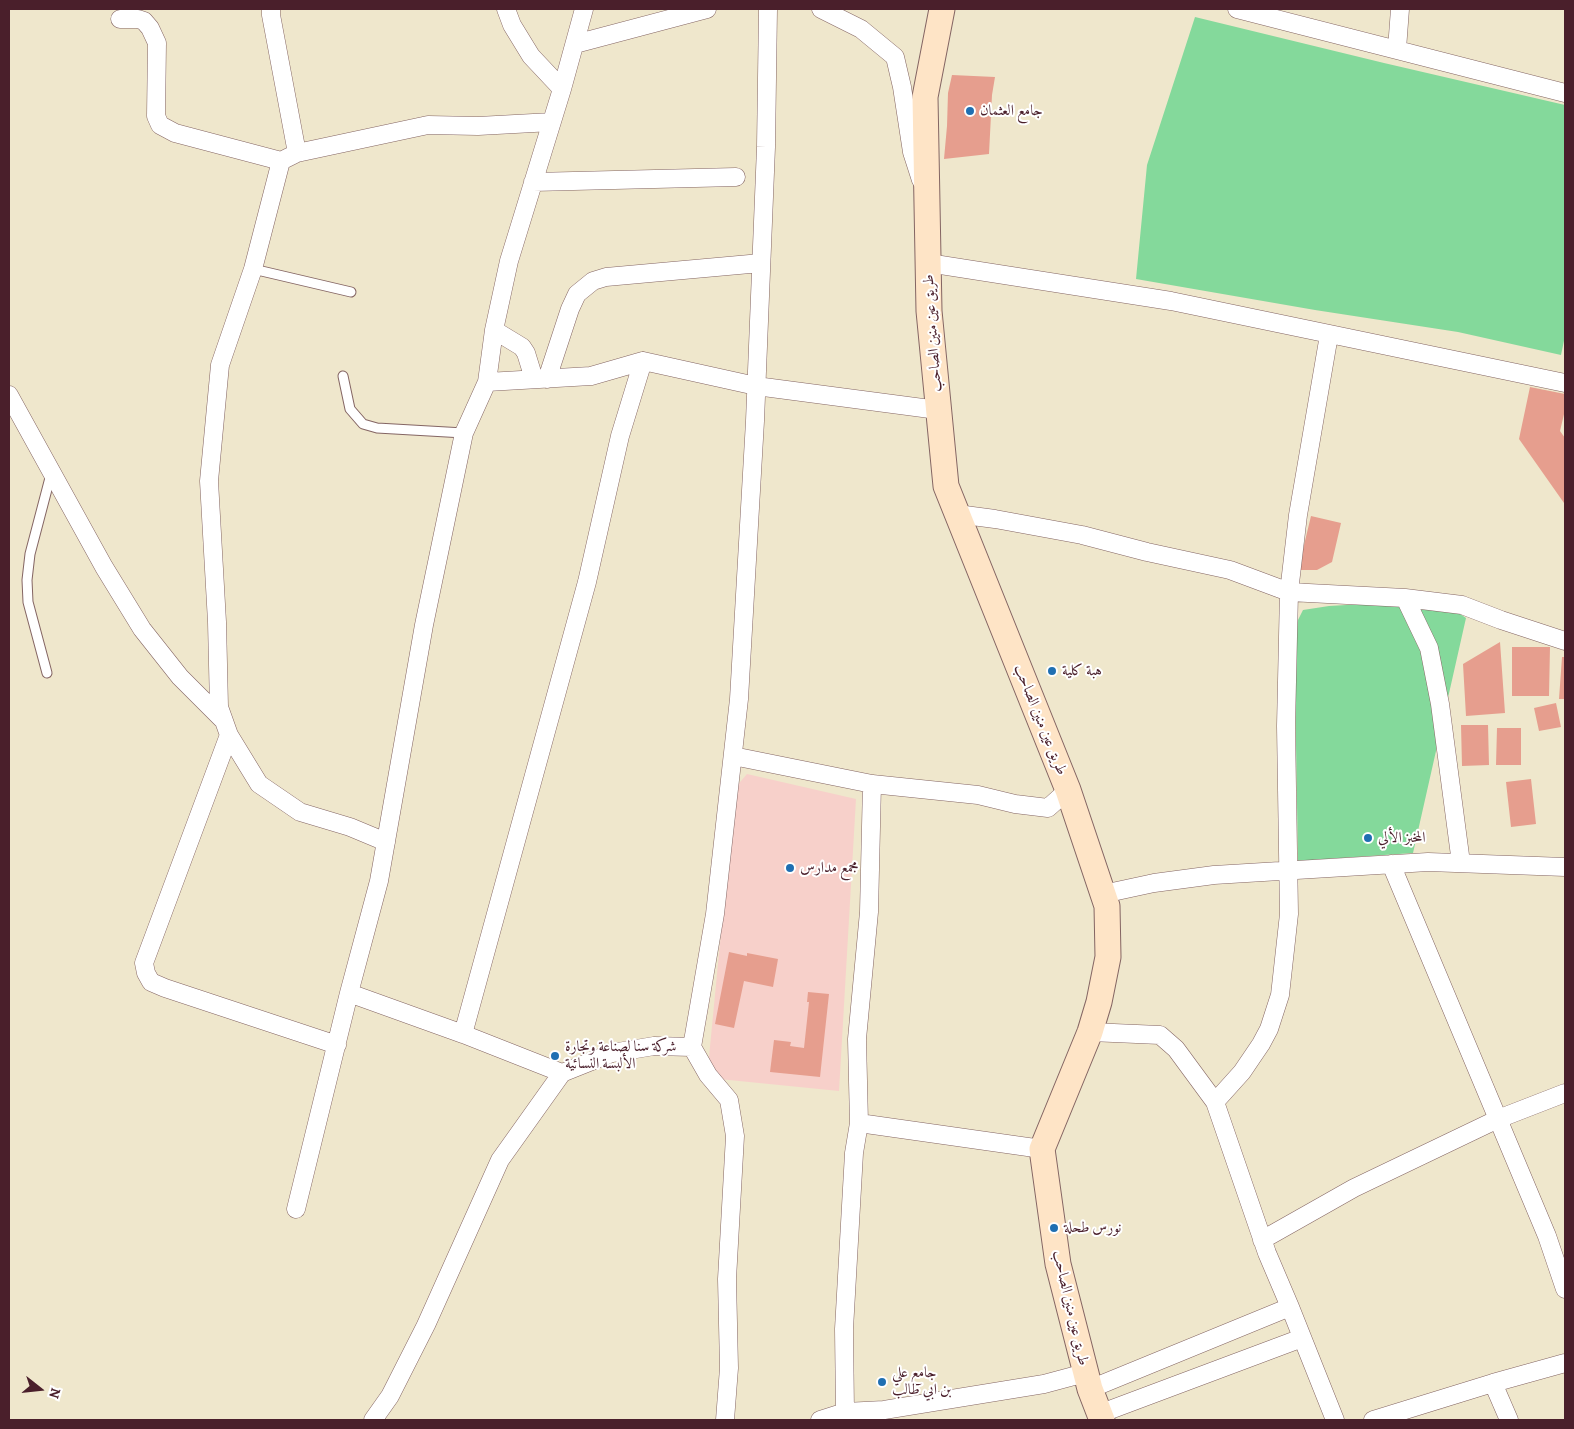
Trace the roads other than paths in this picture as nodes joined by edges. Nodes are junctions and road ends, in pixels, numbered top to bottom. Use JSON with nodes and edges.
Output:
{"nodes":[{"id":1,"x":272,"y":9,"type":"edge"},
{"id":2,"x":506,"y":9,"type":"edge"},
{"id":3,"x":584,"y":9,"type":"edge"},
{"id":4,"x":708,"y":9,"type":"edge"},
{"id":5,"x":768,"y":9,"type":"edge"},
{"id":6,"x":821,"y":9,"type":"edge"},
{"id":7,"x":942,"y":9,"type":"edge"},
{"id":8,"x":1238,"y":9,"type":"edge"},
{"id":9,"x":1400,"y":9,"type":"edge"},
{"id":10,"x":120,"y":19,"type":"dead end"},
{"id":11,"x":575,"y":44,"type":"junction"},
{"id":12,"x":1397,"y":49,"type":"junction"},
{"id":13,"x":562,"y":89,"type":"junction"},
{"id":14,"x":1565,"y":93,"type":"edge"},
{"id":15,"x":552,"y":122,"type":"junction"},
{"id":16,"x":297,"y":153,"type":"junction"},
{"id":17,"x":281,"y":161,"type":"junction"},
{"id":18,"x":736,"y":176,"type":"dead end"},
{"id":19,"x":533,"y":182,"type":"junction"},
{"id":20,"x":926,"y":196,"type":"junction"},
{"id":21,"x":761,"y":263,"type":"junction"},
{"id":22,"x":928,"y":263,"type":"junction"},
{"id":23,"x":253,"y":269,"type":"junction"},
{"id":24,"x":351,"y":292,"type":"dead end"},
{"id":25,"x":494,"y":330,"type":"junction"},
{"id":26,"x":1328,"y":335,"type":"junction"},
{"id":27,"x":643,"y":361,"type":"junction"},
{"id":28,"x":343,"y":376,"type":"dead end"},
{"id":29,"x":540,"y":379,"type":"junction"},
{"id":30,"x":487,"y":382,"type":"junction"},
{"id":31,"x":1565,"y":383,"type":"edge"},
{"id":32,"x":756,"y":386,"type":"junction"},
{"id":33,"x":9,"y":395,"type":"edge"},
{"id":34,"x":938,"y":410,"type":"junction"},
{"id":35,"x":464,"y":433,"type":"junction"},
{"id":36,"x":52,"y":474,"type":"junction"},
{"id":37,"x":957,"y":514,"type":"junction"},
{"id":38,"x":1289,"y":592,"type":"junction"},
{"id":39,"x":1405,"y":598,"type":"junction"},
{"id":40,"x":1565,"y":641,"type":"edge"},
{"id":41,"x":48,"y":673,"type":"dead end"},
{"id":42,"x":226,"y":728,"type":"junction"},
{"id":43,"x":733,"y":756,"type":"junction"},
{"id":44,"x":872,"y":784,"type":"junction"},
{"id":45,"x":1068,"y":790,"type":"junction"},
{"id":46,"x":386,"y":842,"type":"junction"},
{"id":47,"x":1462,"y":863,"type":"junction"},
{"id":48,"x":1391,"y":864,"type":"junction"},
{"id":49,"x":1565,"y":867,"type":"edge"},
{"id":50,"x":1289,"y":871,"type":"junction"},
{"id":51,"x":1103,"y":894,"type":"junction"},
{"id":52,"x":349,"y":993,"type":"junction"},
{"id":53,"x":1090,"y":1032,"type":"junction"},
{"id":54,"x":463,"y":1034,"type":"junction"},
{"id":55,"x":336,"y":1045,"type":"junction"},
{"id":56,"x":692,"y":1047,"type":"junction"},
{"id":57,"x":562,"y":1073,"type":"junction"},
{"id":58,"x":1565,"y":1093,"type":"edge"},
{"id":59,"x":1216,"y":1102,"type":"junction"},
{"id":60,"x":1498,"y":1119,"type":"junction"},
{"id":61,"x":859,"y":1123,"type":"junction"},
{"id":62,"x":1042,"y":1149,"type":"junction"},
{"id":63,"x":296,"y":1208,"type":"dead end"},
{"id":64,"x":1262,"y":1240,"type":"junction"},
{"id":65,"x":1564,"y":1280,"type":"edge"},
{"id":66,"x":1290,"y":1307,"type":"junction"},
{"id":67,"x":1302,"y":1338,"type":"junction"},
{"id":68,"x":1565,"y":1363,"type":"edge"},
{"id":69,"x":1088,"y":1381,"type":"junction"},
{"id":70,"x":1493,"y":1383,"type":"junction"},
{"id":71,"x":845,"y":1412,"type":"junction"},
{"id":72,"x":884,"y":1415,"type":"edge"},
{"id":73,"x":1100,"y":1417,"type":"edge"},
{"id":74,"x":373,"y":1420,"type":"edge"},
{"id":75,"x":725,"y":1420,"type":"edge"},
{"id":76,"x":820,"y":1420,"type":"edge"},
{"id":77,"x":1335,"y":1420,"type":"edge"},
{"id":78,"x":1374,"y":1420,"type":"edge"},
{"id":79,"x":1508,"y":1420,"type":"edge"}],
"edges":[{"from":1,"to":16,"type":"street"},
{"from":2,"to":13,"type":"street"},
{"from":3,"to":11,"type":"street"},
{"from":4,"to":11,"type":"street"},
{"from":5,"to":21,"type":"street"},
{"from":6,"to":20,"type":"street"},
{"from":7,"to":20,"type":"main road","name":"طريق عين منين الصاحب"},
{"from":8,"to":12,"type":"street"},
{"from":9,"to":12,"type":"street"},
{"from":10,"to":17,"type":"street"},
{"from":11,"to":13,"type":"street"},
{"from":12,"to":14,"type":"street"},
{"from":13,"to":15,"type":"street"},
{"from":15,"to":16,"type":"street"},
{"from":15,"to":19,"type":"street"},
{"from":16,"to":17,"type":"street"},
{"from":17,"to":23,"type":"street"},
{"from":18,"to":19,"type":"street"},
{"from":19,"to":25,"type":"street"},
{"from":20,"to":22,"type":"main road","name":"طريق عين منين الصاحب"},
{"from":21,"to":29,"type":"street"},
{"from":21,"to":32,"type":"street"},
{"from":22,"to":26,"type":"street"},
{"from":22,"to":34,"type":"main road","name":"طريق عين منين الصاحب"},
{"from":23,"to":24,"type":"lane"},
{"from":23,"to":42,"type":"street"},
{"from":25,"to":29,"type":"street"},
{"from":25,"to":30,"type":"street"},
{"from":26,"to":31,"type":"street"},
{"from":26,"to":38,"type":"street"},
{"from":27,"to":29,"type":"street"},
{"from":27,"to":32,"type":"street"},
{"from":27,"to":54,"type":"street"},
{"from":28,"to":35,"type":"lane"},
{"from":29,"to":30,"type":"street"},
{"from":30,"to":35,"type":"street"},
{"from":32,"to":34,"type":"street"},
{"from":32,"to":43,"type":"street"},
{"from":33,"to":36,"type":"street"},
{"from":34,"to":37,"type":"main road","name":"طريق عين منين الصاحب"},
{"from":35,"to":46,"type":"street"},
{"from":36,"to":41,"type":"lane"},
{"from":36,"to":42,"type":"street"},
{"from":37,"to":38,"type":"street"},
{"from":37,"to":45,"type":"main road","name":"طريق عين منين الصاحب"},
{"from":38,"to":39,"type":"street"},
{"from":38,"to":50,"type":"street"},
{"from":39,"to":40,"type":"street"},
{"from":39,"to":47,"type":"street"},
{"from":42,"to":46,"type":"street"},
{"from":42,"to":55,"type":"street"},
{"from":43,"to":44,"type":"street"},
{"from":43,"to":56,"type":"street"},
{"from":44,"to":45,"type":"street"},
{"from":44,"to":61,"type":"street"},
{"from":45,"to":51,"type":"main road","name":"طريق عين منين الصاحب"},
{"from":46,"to":52,"type":"street"},
{"from":47,"to":48,"type":"street"},
{"from":47,"to":49,"type":"street"},
{"from":48,"to":50,"type":"street"},
{"from":48,"to":60,"type":"street"},
{"from":50,"to":51,"type":"street"},
{"from":50,"to":59,"type":"street"},
{"from":51,"to":53,"type":"main road","name":"طريق عين منين الصاحب"},
{"from":52,"to":54,"type":"street"},
{"from":52,"to":55,"type":"street"},
{"from":53,"to":59,"type":"street"},
{"from":53,"to":62,"type":"main road","name":"طريق عين منين الصاحب"},
{"from":54,"to":57,"type":"street"},
{"from":55,"to":63,"type":"street"},
{"from":56,"to":57,"type":"street"},
{"from":56,"to":75,"type":"street"},
{"from":57,"to":74,"type":"street"},
{"from":58,"to":60,"type":"street"},
{"from":59,"to":64,"type":"street"},
{"from":60,"to":64,"type":"street"},
{"from":60,"to":65,"type":"street"},
{"from":61,"to":62,"type":"street"},
{"from":61,"to":71,"type":"street"},
{"from":62,"to":69,"type":"main road","name":"طريق عين منين الصاحب"},
{"from":64,"to":66,"type":"street"},
{"from":66,"to":67,"type":"street"},
{"from":66,"to":69,"type":"street"},
{"from":67,"to":73,"type":"street"},
{"from":67,"to":77,"type":"street"},
{"from":68,"to":70,"type":"street"},
{"from":69,"to":72,"type":"street"},
{"from":69,"to":73,"type":"main road","name":"طريق عين منين الصاحب"},
{"from":70,"to":78,"type":"street"},
{"from":70,"to":79,"type":"street"},
{"from":71,"to":72,"type":"street"},
{"from":71,"to":76,"type":"street"}]}
